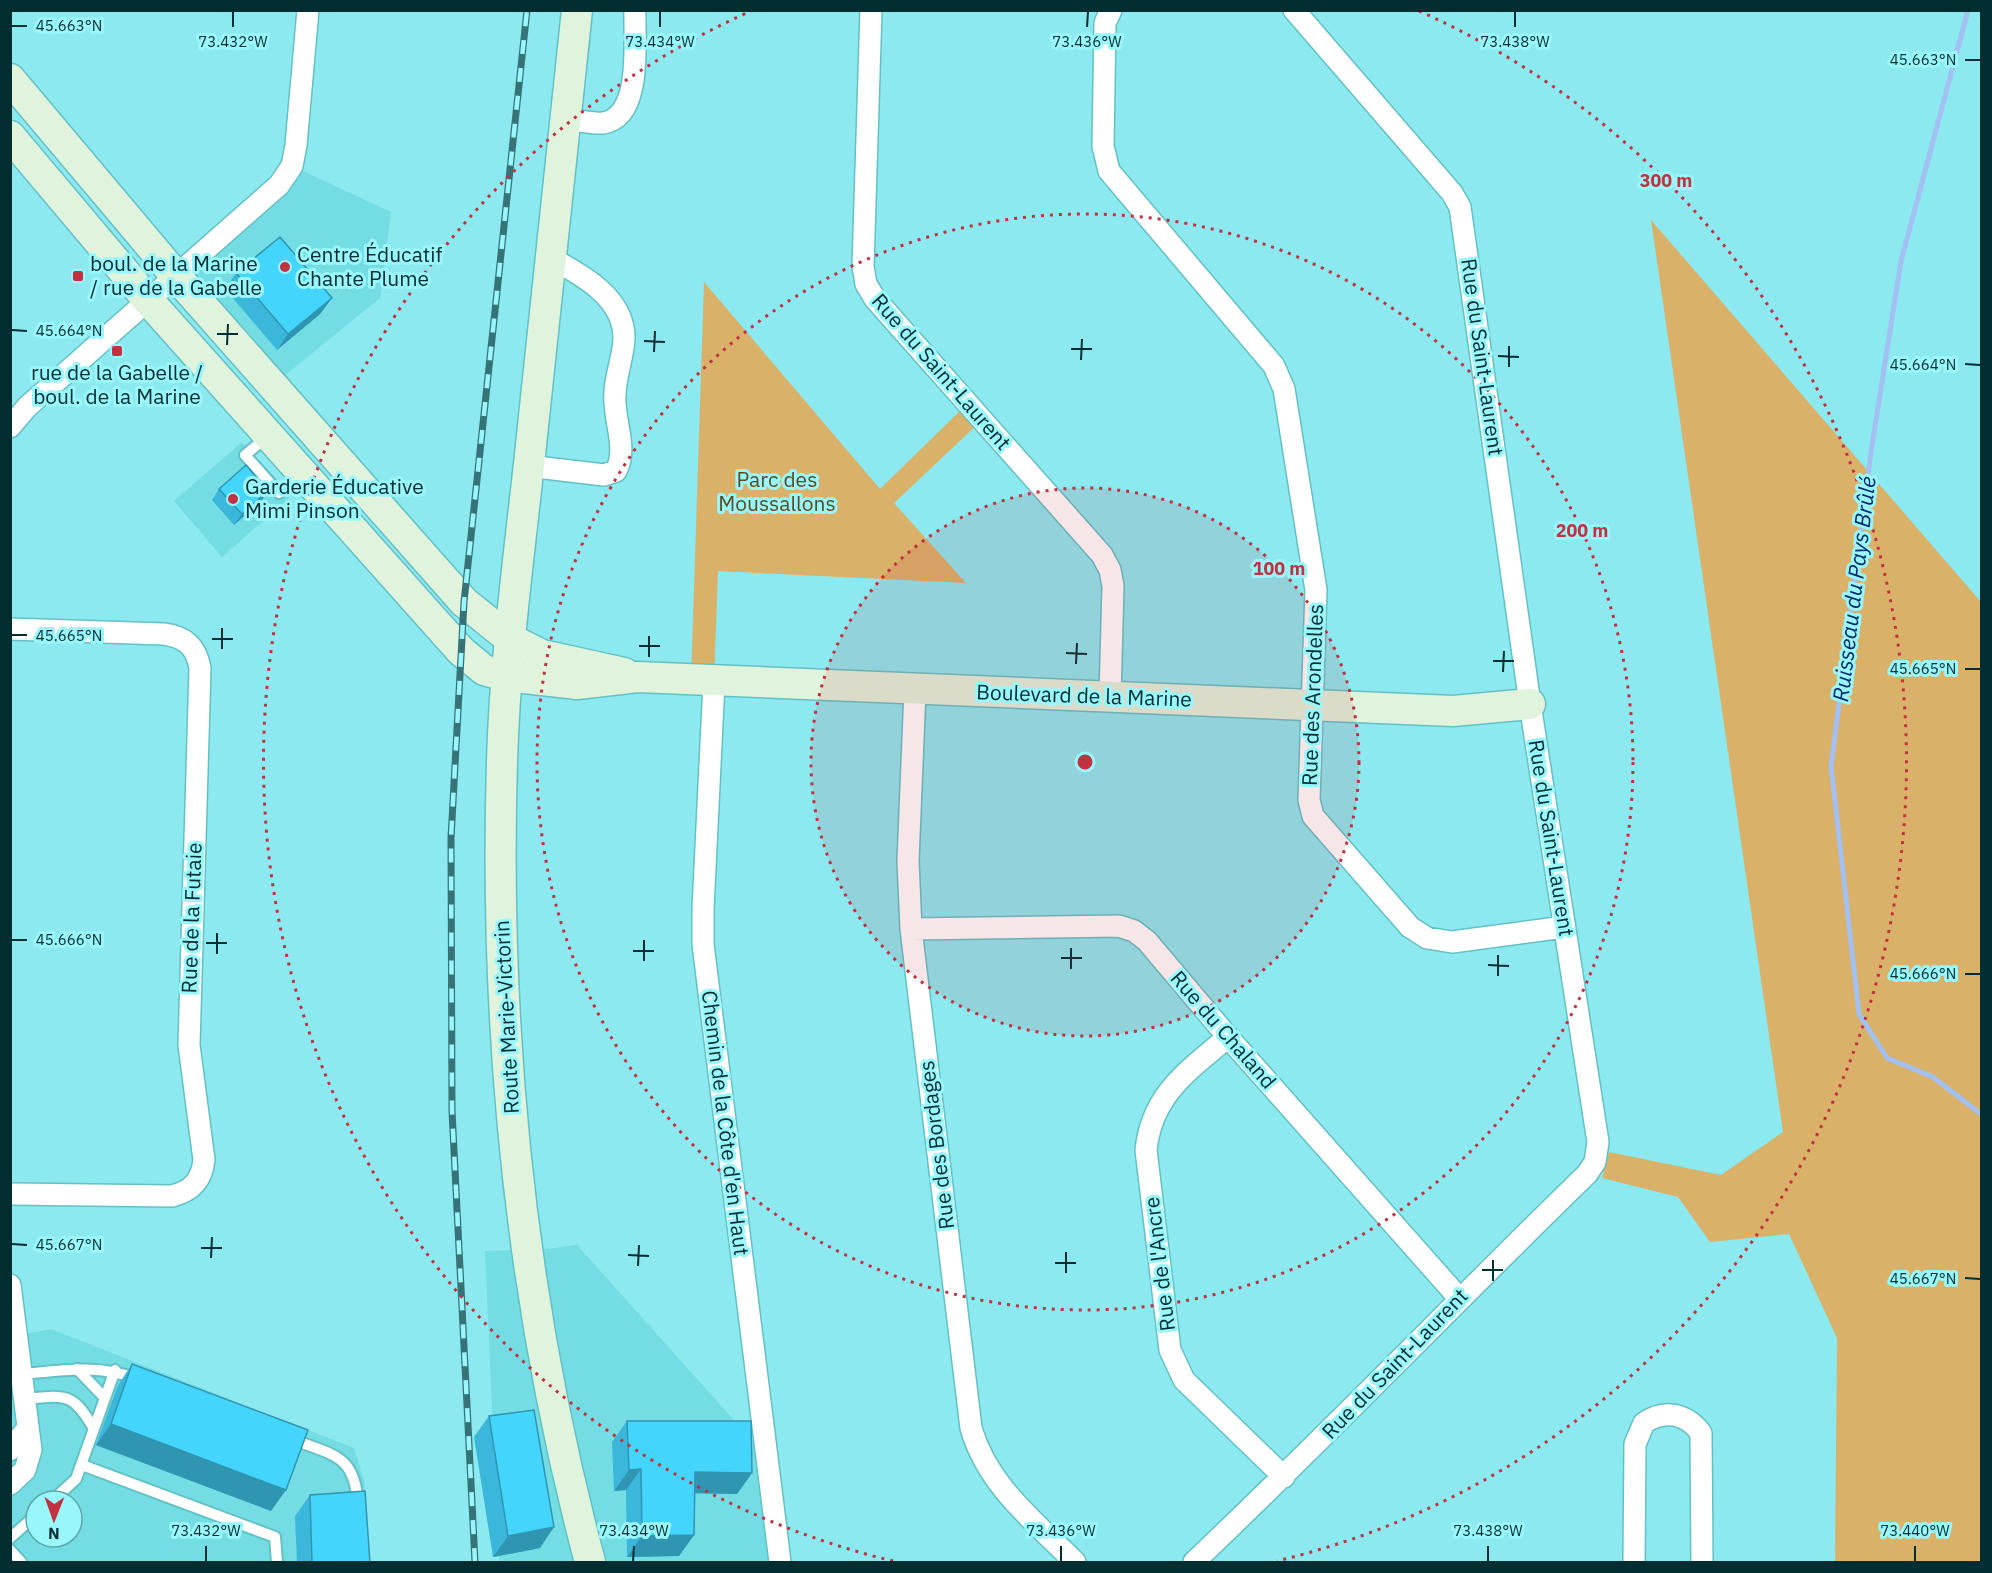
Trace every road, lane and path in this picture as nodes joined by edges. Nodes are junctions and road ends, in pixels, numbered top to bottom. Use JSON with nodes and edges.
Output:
{"nodes":[{"id":1,"x":308,"y":10,"type":"edge"},
{"id":2,"x":577,"y":10,"type":"edge"},
{"id":3,"x":635,"y":10,"type":"edge"},
{"id":4,"x":871,"y":10,"type":"edge"},
{"id":5,"x":1111,"y":10,"type":"edge"},
{"id":6,"x":1294,"y":10,"type":"edge"},
{"id":7,"x":10,"y":79,"type":"edge"},
{"id":8,"x":565,"y":119,"type":"junction"},
{"id":9,"x":10,"y":136,"type":"edge"},
{"id":10,"x":550,"y":258,"type":"junction"},
{"id":11,"x":176,"y":276,"type":"junction"},
{"id":12,"x":148,"y":300,"type":"junction"},
{"id":13,"x":295,"y":412,"type":"junction"},
{"id":14,"x":10,"y":427,"type":"edge"},
{"id":15,"x":268,"y":435,"type":"junction"},
{"id":16,"x":528,"y":465,"type":"junction"},
{"id":17,"x":10,"y":629,"type":"edge"},
{"id":18,"x":510,"y":639,"type":"junction"},
{"id":19,"x":506,"y":676,"type":"junction"},
{"id":20,"x":638,"y":677,"type":"junction"},
{"id":21,"x":714,"y":682,"type":"junction"},
{"id":22,"x":915,"y":690,"type":"junction"},
{"id":23,"x":1110,"y":698,"type":"junction"},
{"id":24,"x":1530,"y":704,"type":"junction"},
{"id":25,"x":1312,"y":706,"type":"junction"},
{"id":26,"x":1564,"y":927,"type":"junction"},
{"id":27,"x":911,"y":929,"type":"junction"},
{"id":28,"x":1227,"y":1037,"type":"junction"},
{"id":29,"x":10,"y":1194,"type":"edge"},
{"id":30,"x":10,"y":1285,"type":"edge"},
{"id":31,"x":1459,"y":1298,"type":"junction"},
{"id":32,"x":77,"y":1369,"type":"junction"},
{"id":33,"x":115,"y":1370,"type":"junction"},
{"id":34,"x":23,"y":1374,"type":"junction"},
{"id":35,"x":148,"y":1383,"type":"edge"},
{"id":36,"x":105,"y":1398,"type":"junction"},
{"id":37,"x":25,"y":1399,"type":"junction"},
{"id":38,"x":27,"y":1429,"type":"junction"},
{"id":39,"x":94,"y":1429,"type":"junction"},
{"id":40,"x":281,"y":1435,"type":"edge"},
{"id":41,"x":10,"y":1450,"type":"edge"},
{"id":42,"x":82,"y":1465,"type":"junction"},
{"id":43,"x":1284,"y":1477,"type":"junction"},
{"id":44,"x":10,"y":1484,"type":"edge"},
{"id":45,"x":65,"y":1489,"type":"edge"},
{"id":46,"x":358,"y":1517,"type":"edge"},
{"id":47,"x":24,"y":1526,"type":"edge"},
{"id":48,"x":10,"y":1538,"type":"edge"},
{"id":49,"x":10,"y":1550,"type":"edge"},
{"id":50,"x":21,"y":1563,"type":"edge"},
{"id":51,"x":277,"y":1563,"type":"edge"},
{"id":52,"x":590,"y":1563,"type":"edge"},
{"id":53,"x":780,"y":1563,"type":"edge"},
{"id":54,"x":1075,"y":1563,"type":"edge"},
{"id":55,"x":1194,"y":1563,"type":"edge"},
{"id":56,"x":1634,"y":1563,"type":"edge"},
{"id":57,"x":1702,"y":1563,"type":"edge"}],
"edges":[{"from":1,"to":11,"type":"street"},
{"from":2,"to":8,"type":"street","name":"Route Marie-Victorin"},
{"from":3,"to":8,"type":"street"},
{"from":4,"to":23,"type":"street","name":"Rue du Saint-Laurent"},
{"from":5,"to":25,"type":"street","name":"Rue des Arondelles"},
{"from":6,"to":24,"type":"street","name":"Rue du Saint-Laurent"},
{"from":7,"to":11,"type":"street","name":"Boulevard de la Marine"},
{"from":8,"to":10,"type":"street","name":"Route Marie-Victorin"},
{"from":9,"to":12,"type":"street","name":"Boulevard de la Marine"},
{"from":10,"to":16,"type":"street","name":"Route Marie-Victorin"},
{"from":10,"to":16,"type":"street"},
{"from":11,"to":12,"type":"street"},
{"from":11,"to":13,"type":"street","name":"Boulevard de la Marine"},
{"from":12,"to":14,"type":"street"},
{"from":12,"to":15,"type":"street","name":"Boulevard de la Marine"},
{"from":13,"to":15,"type":"street"},
{"from":13,"to":18,"type":"street","name":"Boulevard de la Marine"},
{"from":15,"to":19,"type":"street","name":"Boulevard de la Marine"},
{"from":16,"to":18,"type":"street","name":"Route Marie-Victorin"},
{"from":17,"to":29,"type":"street","name":"Rue de la Futaie"},
{"from":18,"to":19,"type":"street","name":"Route Marie-Victorin"},
{"from":18,"to":20,"type":"street","name":"Boulevard de la Marine"},
{"from":19,"to":20,"type":"street","name":"Boulevard de la Marine"},
{"from":19,"to":52,"type":"street","name":"Route Marie-Victorin"},
{"from":20,"to":21,"type":"street","name":"Boulevard de la Marine"},
{"from":21,"to":22,"type":"street","name":"Boulevard de la Marine"},
{"from":21,"to":53,"type":"street","name":"Chemin de la Côte d'en Haut"},
{"from":22,"to":23,"type":"street","name":"Boulevard de la Marine"},
{"from":22,"to":27,"type":"street","name":"Rue des Bordages"},
{"from":23,"to":25,"type":"street","name":"Boulevard de la Marine"},
{"from":24,"to":25,"type":"street","name":"Boulevard de la Marine"},
{"from":24,"to":26,"type":"street","name":"Rue du Saint-Laurent"},
{"from":25,"to":26,"type":"street","name":"Rue des Arondelles"},
{"from":26,"to":31,"type":"street","name":"Rue du Saint-Laurent"},
{"from":27,"to":28,"type":"street","name":"Rue du Chaland"},
{"from":27,"to":54,"type":"street","name":"Rue des Bordages"},
{"from":28,"to":31,"type":"street","name":"Rue du Chaland"},
{"from":28,"to":43,"type":"street","name":"Rue de l'Ancre"},
{"from":30,"to":34,"type":"street"},
{"from":31,"to":43,"type":"street","name":"Rue du Saint-Laurent"},
{"from":32,"to":33,"type":"lane"},
{"from":32,"to":34,"type":"lane"},
{"from":32,"to":36,"type":"lane"},
{"from":33,"to":35,"type":"lane"},
{"from":33,"to":36,"type":"lane"},
{"from":34,"to":37,"type":"street"},
{"from":36,"to":39,"type":"lane"},
{"from":37,"to":38,"type":"street"},
{"from":37,"to":39,"type":"lane"},
{"from":38,"to":41,"type":"street"},
{"from":38,"to":44,"type":"street"},
{"from":39,"to":42,"type":"lane"},
{"from":40,"to":46,"type":"lane"},
{"from":42,"to":45,"type":"lane"},
{"from":42,"to":51,"type":"lane"},
{"from":43,"to":55,"type":"street","name":"Rue du Saint-Laurent"},
{"from":47,"to":48,"type":"lane"},
{"from":49,"to":50,"type":"lane"},
{"from":56,"to":57,"type":"street"}]}
